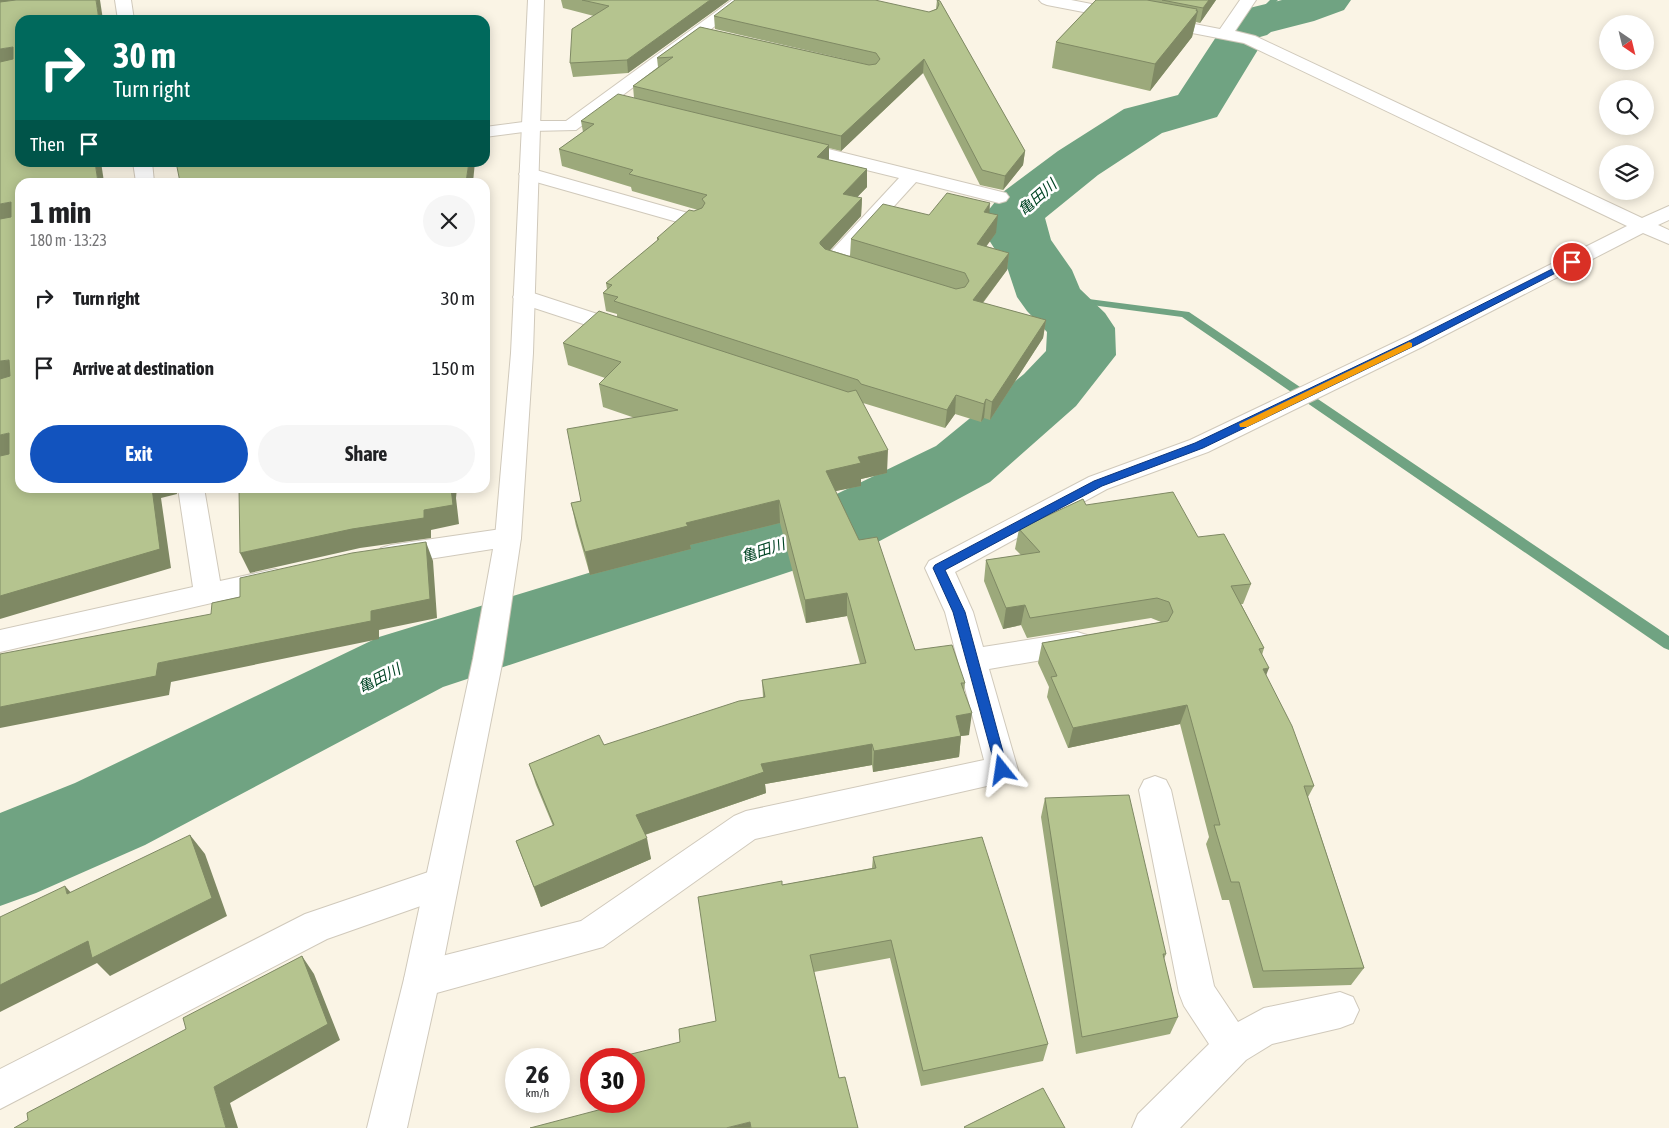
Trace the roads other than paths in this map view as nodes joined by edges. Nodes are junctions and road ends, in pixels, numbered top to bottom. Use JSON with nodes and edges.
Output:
{"nodes":[{"id":1,"x":123,"y":0,"type":"edge"},
{"id":2,"x":536,"y":0,"type":"edge"},
{"id":3,"x":742,"y":0,"type":"edge"},
{"id":4,"x":1047,"y":0,"type":"edge"},
{"id":5,"x":1248,"y":0,"type":"edge"},
{"id":6,"x":125,"y":15,"type":"edge"},
{"id":7,"x":698,"y":32,"type":"junction"},
{"id":8,"x":1224,"y":35,"type":"junction"},
{"id":9,"x":717,"y":37,"type":"edge"},
{"id":10,"x":606,"y":100,"type":"junction"},
{"id":11,"x":625,"y":105,"type":"edge"},
{"id":12,"x":531,"y":126,"type":"junction"},
{"id":13,"x":490,"y":131,"type":"edge"},
{"id":14,"x":778,"y":142,"type":"edge"},
{"id":15,"x":529,"y":174,"type":"junction"},
{"id":16,"x":912,"y":175,"type":"junction"},
{"id":17,"x":999,"y":196,"type":"dead end"},
{"id":18,"x":1669,"y":212,"type":"edge"},
{"id":19,"x":694,"y":221,"type":"edge"},
{"id":20,"x":1642,"y":226,"type":"junction"},
{"id":21,"x":1669,"y":238,"type":"edge"},
{"id":22,"x":880,"y":275,"type":"edge"},
{"id":23,"x":524,"y":297,"type":"junction"},
{"id":24,"x":645,"y":337,"type":"edge"},
{"id":25,"x":192,"y":493,"type":"edge"},
{"id":26,"x":508,"y":538,"type":"junction"},
{"id":27,"x":370,"y":558,"type":"edge"},
{"id":28,"x":303,"y":572,"type":"edge"},
{"id":29,"x":208,"y":593,"type":"junction"},
{"id":30,"x":1104,"y":639,"type":"edge"},
{"id":31,"x":0,"y":641,"type":"edge"},
{"id":32,"x":972,"y":660,"type":"junction"},
{"id":33,"x":1156,"y":790,"type":"dead end"},
{"id":34,"x":440,"y":884,"type":"junction"},
{"id":35,"x":422,"y":979,"type":"junction"},
{"id":36,"x":1340,"y":1010,"type":"dead end"},
{"id":37,"x":1232,"y":1047,"type":"junction"},
{"id":38,"x":0,"y":1090,"type":"edge"},
{"id":39,"x":387,"y":1128,"type":"edge"},
{"id":40,"x":1152,"y":1128,"type":"edge"}],
"edges":[{"from":1,"to":6,"type":"street"},
{"from":2,"to":12,"type":"street"},
{"from":3,"to":7,"type":"street"},
{"from":4,"to":8,"type":"street"},
{"from":5,"to":8,"type":"street"},
{"from":7,"to":9,"type":"street"},
{"from":7,"to":10,"type":"street"},
{"from":8,"to":20,"type":"street"},
{"from":10,"to":11,"type":"street"},
{"from":10,"to":12,"type":"street"},
{"from":12,"to":13,"type":"street"},
{"from":12,"to":15,"type":"street"},
{"from":14,"to":16,"type":"street"},
{"from":15,"to":19,"type":"street"},
{"from":15,"to":23,"type":"street"},
{"from":16,"to":17,"type":"street"},
{"from":16,"to":22,"type":"street"},
{"from":18,"to":20,"type":"street"},
{"from":20,"to":21,"type":"street"},
{"from":20,"to":32,"type":"street"},
{"from":23,"to":24,"type":"street"},
{"from":23,"to":26,"type":"street"},
{"from":25,"to":29,"type":"street"},
{"from":26,"to":27,"type":"street"},
{"from":26,"to":34,"type":"street"},
{"from":28,"to":29,"type":"street"},
{"from":29,"to":31,"type":"street"},
{"from":30,"to":32,"type":"street"},
{"from":32,"to":35,"type":"street"},
{"from":33,"to":37,"type":"street"},
{"from":34,"to":35,"type":"street"},
{"from":34,"to":38,"type":"street"},
{"from":35,"to":39,"type":"street"},
{"from":36,"to":37,"type":"street"},
{"from":37,"to":40,"type":"street"}]}
